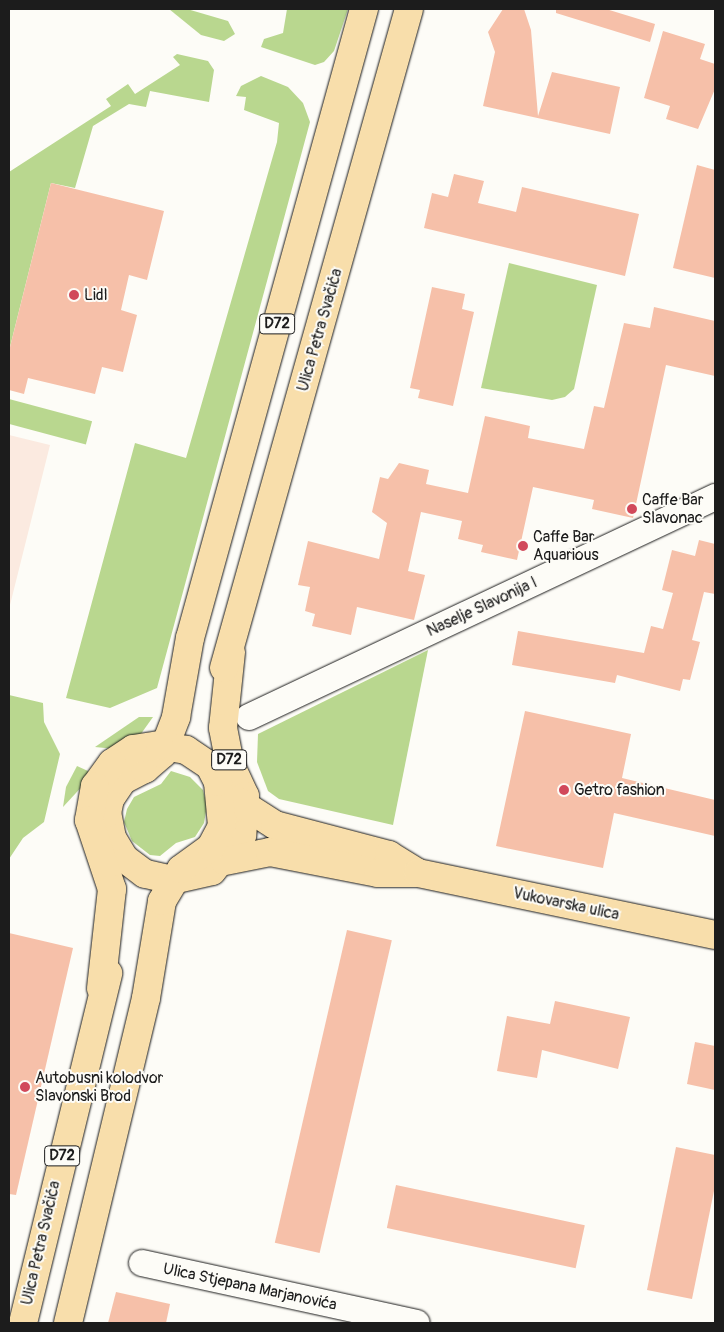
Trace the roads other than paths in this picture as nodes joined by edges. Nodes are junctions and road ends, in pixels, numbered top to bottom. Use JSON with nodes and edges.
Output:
{"nodes":[{"id":1,"x":364,"y":9,"type":"edge"},
{"id":2,"x":409,"y":9,"type":"edge"},
{"id":3,"x":715,"y":497,"type":"edge"},
{"id":4,"x":231,"y":652,"type":"junction"},
{"id":5,"x":249,"y":717,"type":"dead end"},
{"id":6,"x":155,"y":746,"type":"junction"},
{"id":7,"x":214,"y":774,"type":"junction"},
{"id":8,"x":247,"y":809,"type":"junction"},
{"id":9,"x":124,"y":858,"type":"junction"},
{"id":10,"x":225,"y":861,"type":"junction"},
{"id":11,"x":418,"y":873,"type":"junction"},
{"id":12,"x":182,"y":879,"type":"junction"},
{"id":13,"x":715,"y":935,"type":"edge"},
{"id":14,"x":102,"y":988,"type":"junction"},
{"id":15,"x":142,"y":1263,"type":"dead end"},
{"id":16,"x":23,"y":1323,"type":"edge"},
{"id":17,"x":68,"y":1323,"type":"edge"},
{"id":18,"x":417,"y":1323,"type":"edge"}],
"edges":[{"from":1,"to":6,"type":"main road","number":"D72"},
{"from":2,"to":4,"type":"main road","name":"Ulica Petra Svačića","number":"D72"},
{"from":3,"to":5,"type":"street","name":"Naselje Slavonija I"},
{"from":4,"to":7,"type":"main road","number":"D72"},
{"from":4,"to":8,"type":"main road","number":"D72"},
{"from":6,"to":7,"type":"main road","number":"D72"},
{"from":6,"to":9,"type":"main road","number":"D72"},
{"from":6,"to":14,"type":"main road","number":"D72"},
{"from":7,"to":8,"type":"main road","name":"Vukovarska ulica"},
{"from":7,"to":12,"type":"main road","number":"D72"},
{"from":8,"to":10,"type":"main road","number":"D72"},
{"from":8,"to":11,"type":"main road","name":"Vukovarska ulica"},
{"from":9,"to":12,"type":"main road","number":"D72"},
{"from":9,"to":14,"type":"main road","number":"D72"},
{"from":10,"to":11,"type":"main road","name":"Vukovarska ulica"},
{"from":10,"to":12,"type":"main road","number":"D72"},
{"from":11,"to":13,"type":"main road","name":"Vukovarska ulica"},
{"from":12,"to":17,"type":"main road","number":"D72"},
{"from":14,"to":16,"type":"main road","name":"Ulica Petra Svačića","number":"D72"},
{"from":15,"to":18,"type":"street","name":"Ulica Stjepana Marjanovića"}]}
